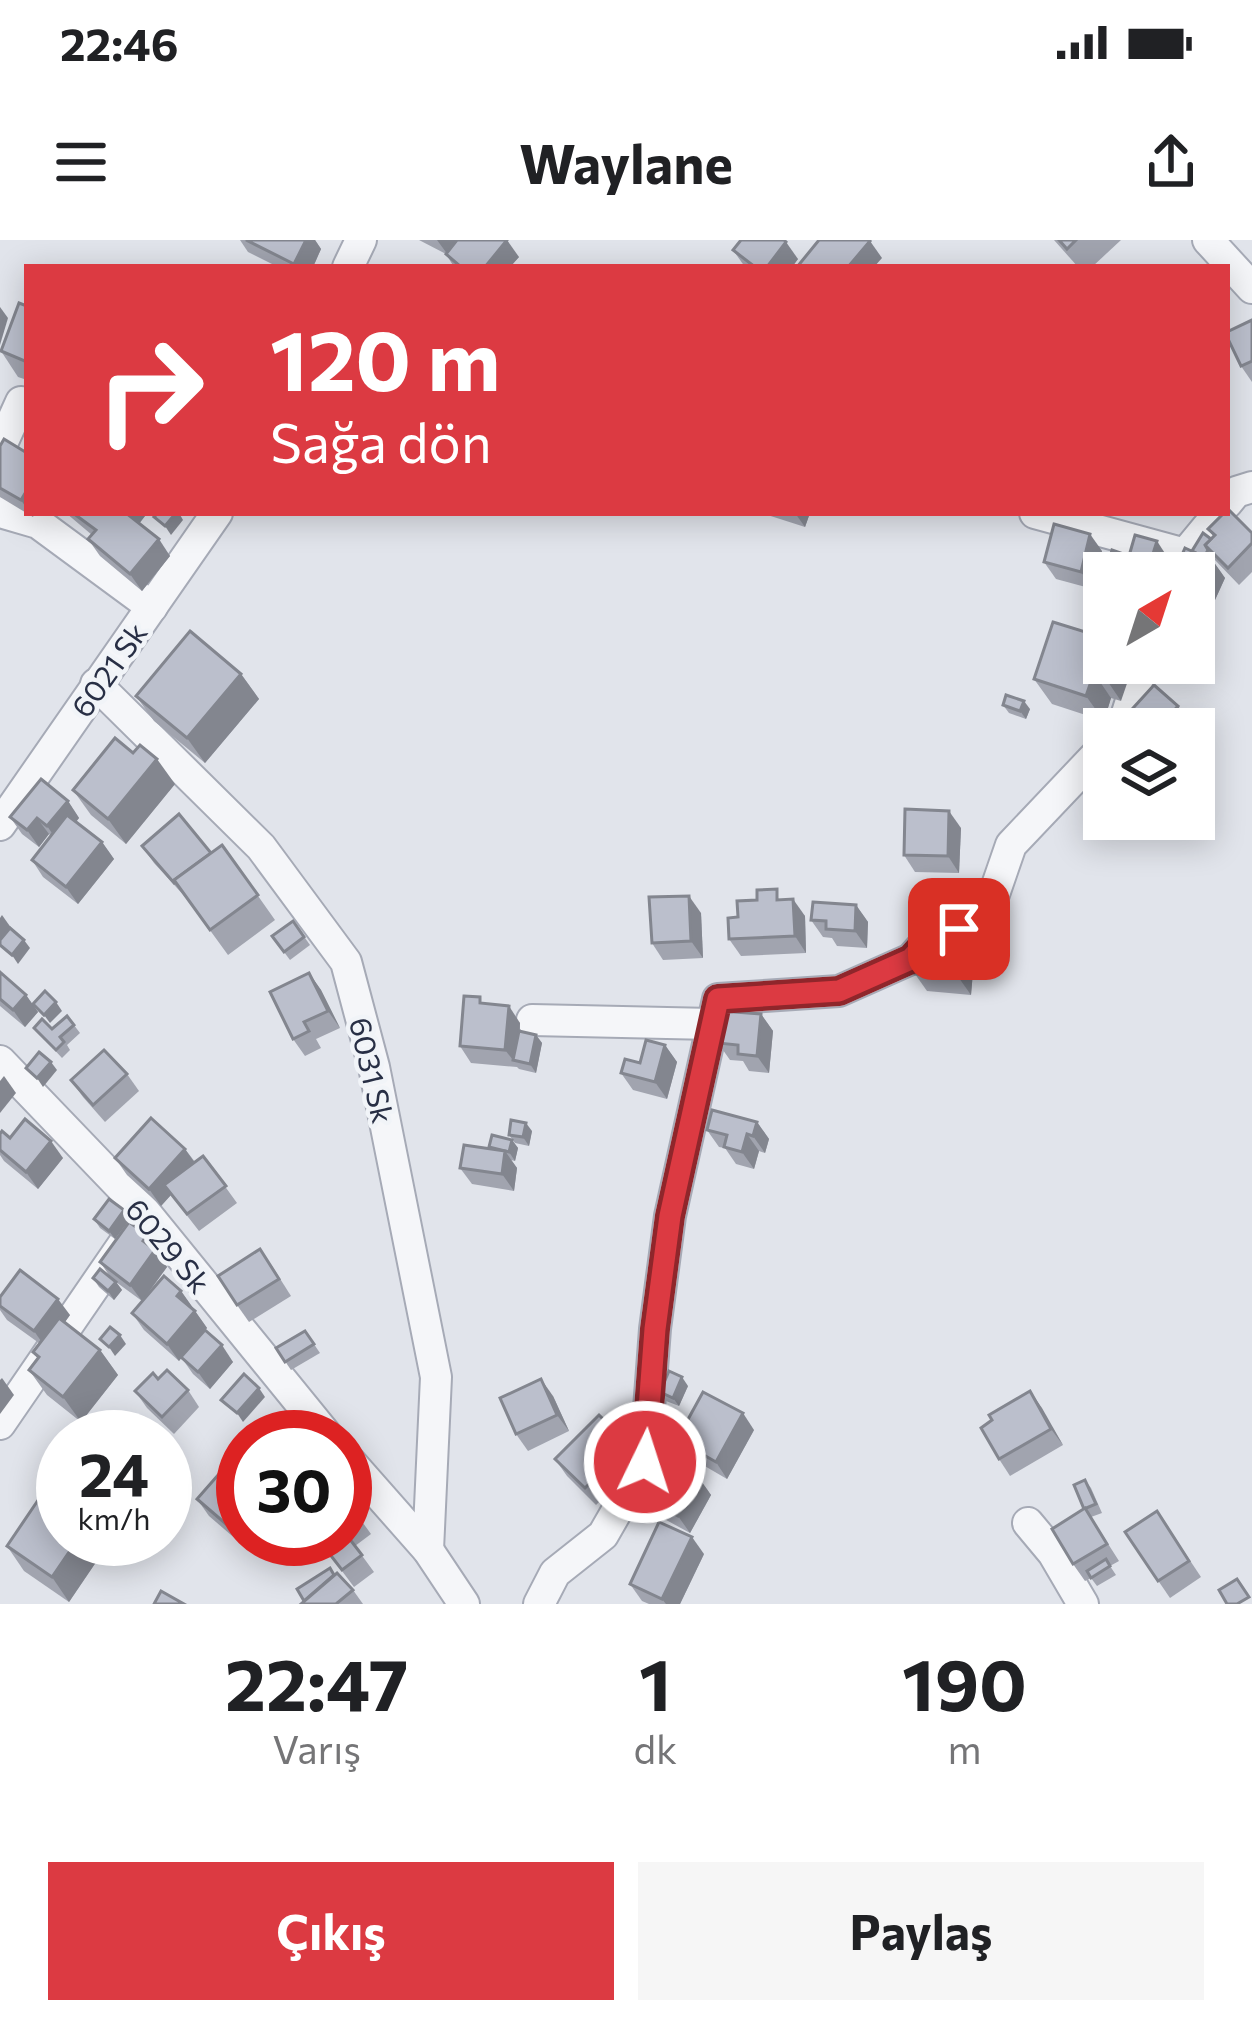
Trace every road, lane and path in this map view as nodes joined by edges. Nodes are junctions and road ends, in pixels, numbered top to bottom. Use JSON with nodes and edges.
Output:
{"nodes":[{"id":1,"x":1208,"y":240,"type":"edge"},
{"id":2,"x":1252,"y":288,"type":"edge"},
{"id":3,"x":21,"y":402,"type":"dead end"},
{"id":4,"x":0,"y":447,"type":"edge"},
{"id":5,"x":0,"y":512,"type":"edge"},
{"id":6,"x":216,"y":516,"type":"edge"},
{"id":7,"x":1044,"y":516,"type":"edge"},
{"id":8,"x":1217,"y":516,"type":"edge"},
{"id":9,"x":1149,"y":552,"type":"edge"},
{"id":10,"x":1189,"y":552,"type":"edge"},
{"id":11,"x":152,"y":607,"type":"junction"},
{"id":12,"x":96,"y":684,"type":"junction"},
{"id":13,"x":1083,"y":770,"type":"edge"},
{"id":14,"x":0,"y":825,"type":"edge"},
{"id":15,"x":532,"y":1020,"type":"dead end"},
{"id":16,"x":712,"y":1024,"type":"junction"},
{"id":17,"x":0,"y":1061,"type":"edge"},
{"id":18,"x":145,"y":1212,"type":"junction"},
{"id":19,"x":306,"y":1410,"type":"edge"},
{"id":20,"x":0,"y":1424,"type":"edge"},
{"id":21,"x":372,"y":1487,"type":"edge"},
{"id":22,"x":1028,"y":1523,"type":"dead end"},
{"id":23,"x":428,"y":1550,"type":"junction"},
{"id":24,"x":464,"y":1604,"type":"edge"},
{"id":25,"x":539,"y":1604,"type":"edge"},
{"id":26,"x":1083,"y":1604,"type":"edge"}],
"edges":[{"from":1,"to":2,"type":"street"},
{"from":3,"to":4,"type":"street"},
{"from":5,"to":11,"type":"street"},
{"from":6,"to":11,"type":"street","name":"6021 Sk"},
{"from":7,"to":9,"type":"street"},
{"from":8,"to":10,"type":"street"},
{"from":11,"to":12,"type":"street","name":"6021 Sk"},
{"from":12,"to":14,"type":"street","name":"6021 Sk"},
{"from":12,"to":23,"type":"street","name":"6031 Sk"},
{"from":13,"to":16,"type":"street"},
{"from":15,"to":16,"type":"street"},
{"from":16,"to":25,"type":"street"},
{"from":17,"to":18,"type":"street","name":"6029 Sk"},
{"from":18,"to":19,"type":"street","name":"6029 Sk"},
{"from":18,"to":20,"type":"street"},
{"from":21,"to":23,"type":"street"},
{"from":22,"to":26,"type":"street"},
{"from":23,"to":24,"type":"street"}]}
